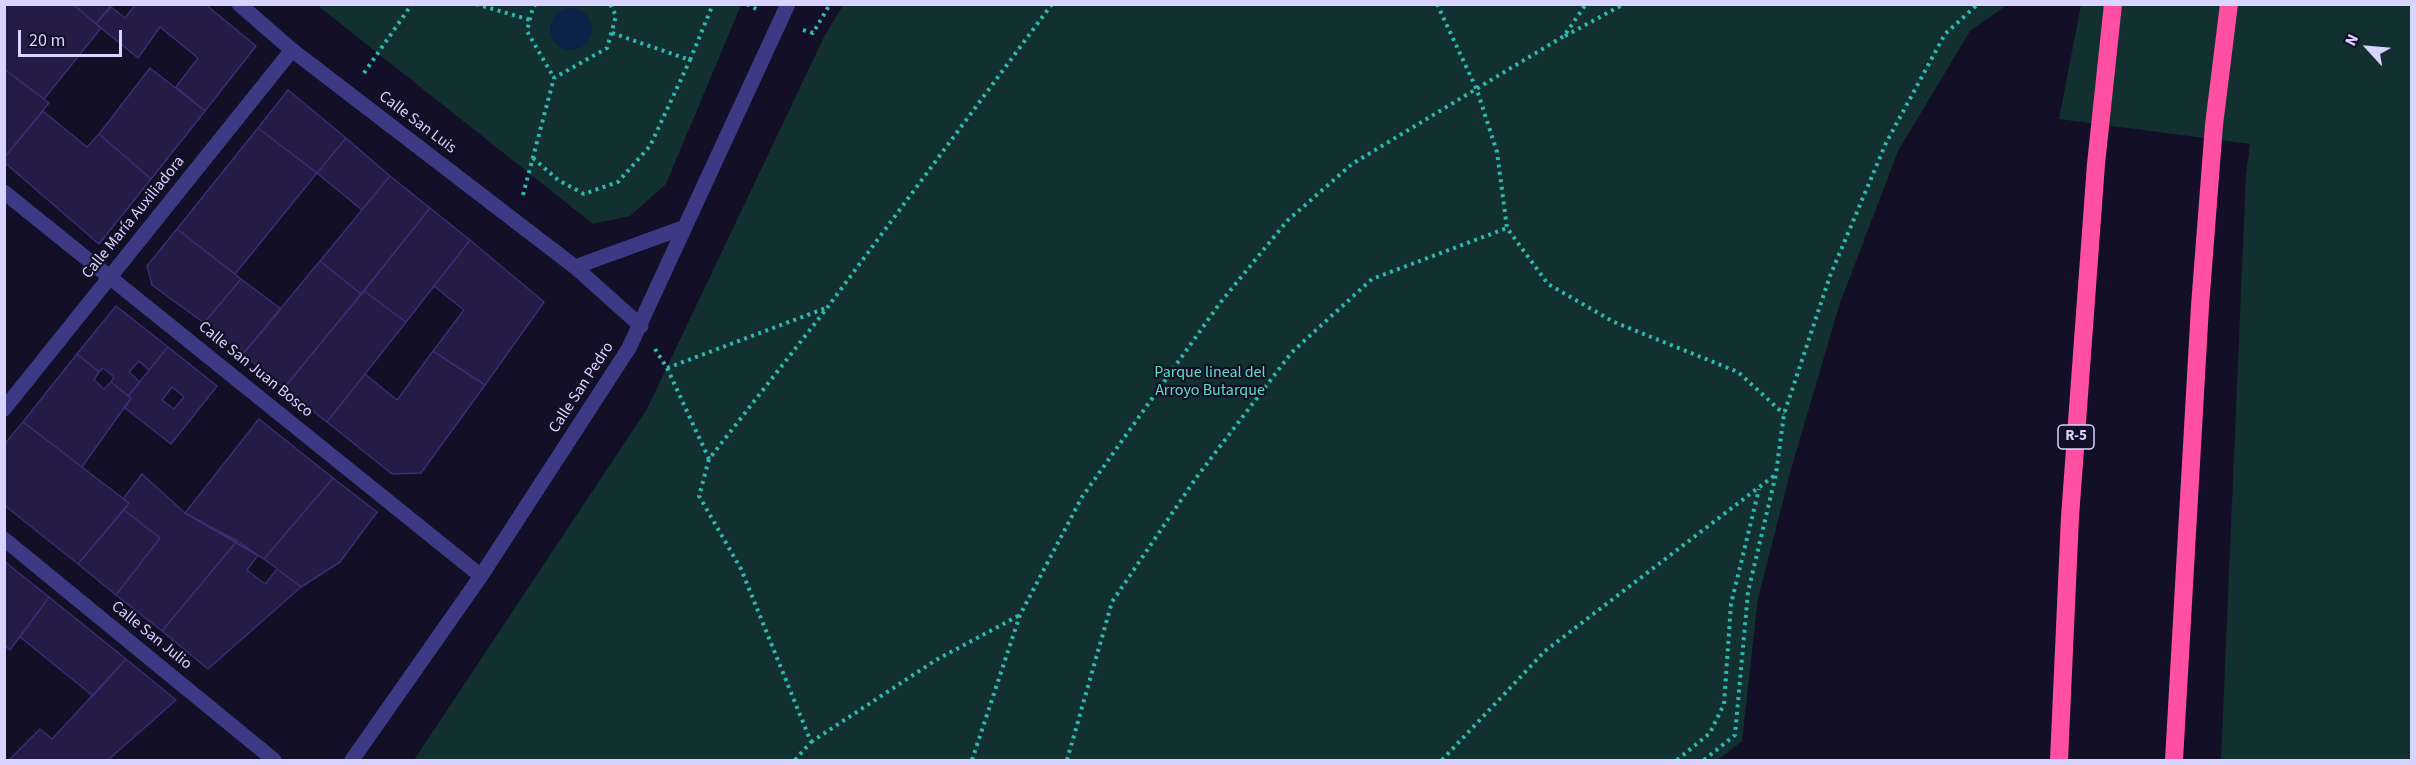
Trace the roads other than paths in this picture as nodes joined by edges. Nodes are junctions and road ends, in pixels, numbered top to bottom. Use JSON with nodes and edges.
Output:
{"nodes":[{"id":1,"x":238,"y":4,"type":"edge"},
{"id":2,"x":788,"y":4,"type":"edge"},
{"id":3,"x":2113,"y":4,"type":"edge"},
{"id":4,"x":2229,"y":4,"type":"edge"},
{"id":5,"x":292,"y":50,"type":"junction"},
{"id":6,"x":4,"y":192,"type":"edge"},
{"id":7,"x":686,"y":227,"type":"junction"},
{"id":8,"x":575,"y":267,"type":"junction"},
{"id":9,"x":111,"y":277,"type":"junction"},
{"id":10,"x":641,"y":326,"type":"junction"},
{"id":11,"x":4,"y":410,"type":"edge"},
{"id":12,"x":4,"y":539,"type":"edge"},
{"id":13,"x":482,"y":576,"type":"junction"},
{"id":14,"x":274,"y":760,"type":"edge"},
{"id":15,"x":352,"y":760,"type":"edge"},
{"id":16,"x":2059,"y":760,"type":"edge"},
{"id":17,"x":2174,"y":760,"type":"edge"}],
"edges":[{"from":1,"to":5,"type":"street","name":"Calle San Luis"},
{"from":2,"to":7,"type":"street","name":"Calle San Pedro"},
{"from":3,"to":16,"type":"highway","number":"R-5"},
{"from":4,"to":17,"type":"highway"},
{"from":5,"to":8,"type":"street","name":"Calle San Luis"},
{"from":5,"to":9,"type":"street","name":"Calle María Auxiliadora"},
{"from":6,"to":9,"type":"street","name":"Calle San Juan Bosco"},
{"from":7,"to":8,"type":"street"},
{"from":7,"to":10,"type":"street","name":"Calle San Pedro"},
{"from":8,"to":10,"type":"street","name":"Calle San Luis"},
{"from":9,"to":11,"type":"street","name":"Calle María Auxiliadora"},
{"from":9,"to":13,"type":"street","name":"Calle San Juan Bosco"},
{"from":10,"to":13,"type":"street","name":"Calle San Pedro"},
{"from":12,"to":14,"type":"street","name":"Calle San Julio"},
{"from":13,"to":15,"type":"street","name":"Calle San Pedro"}]}
